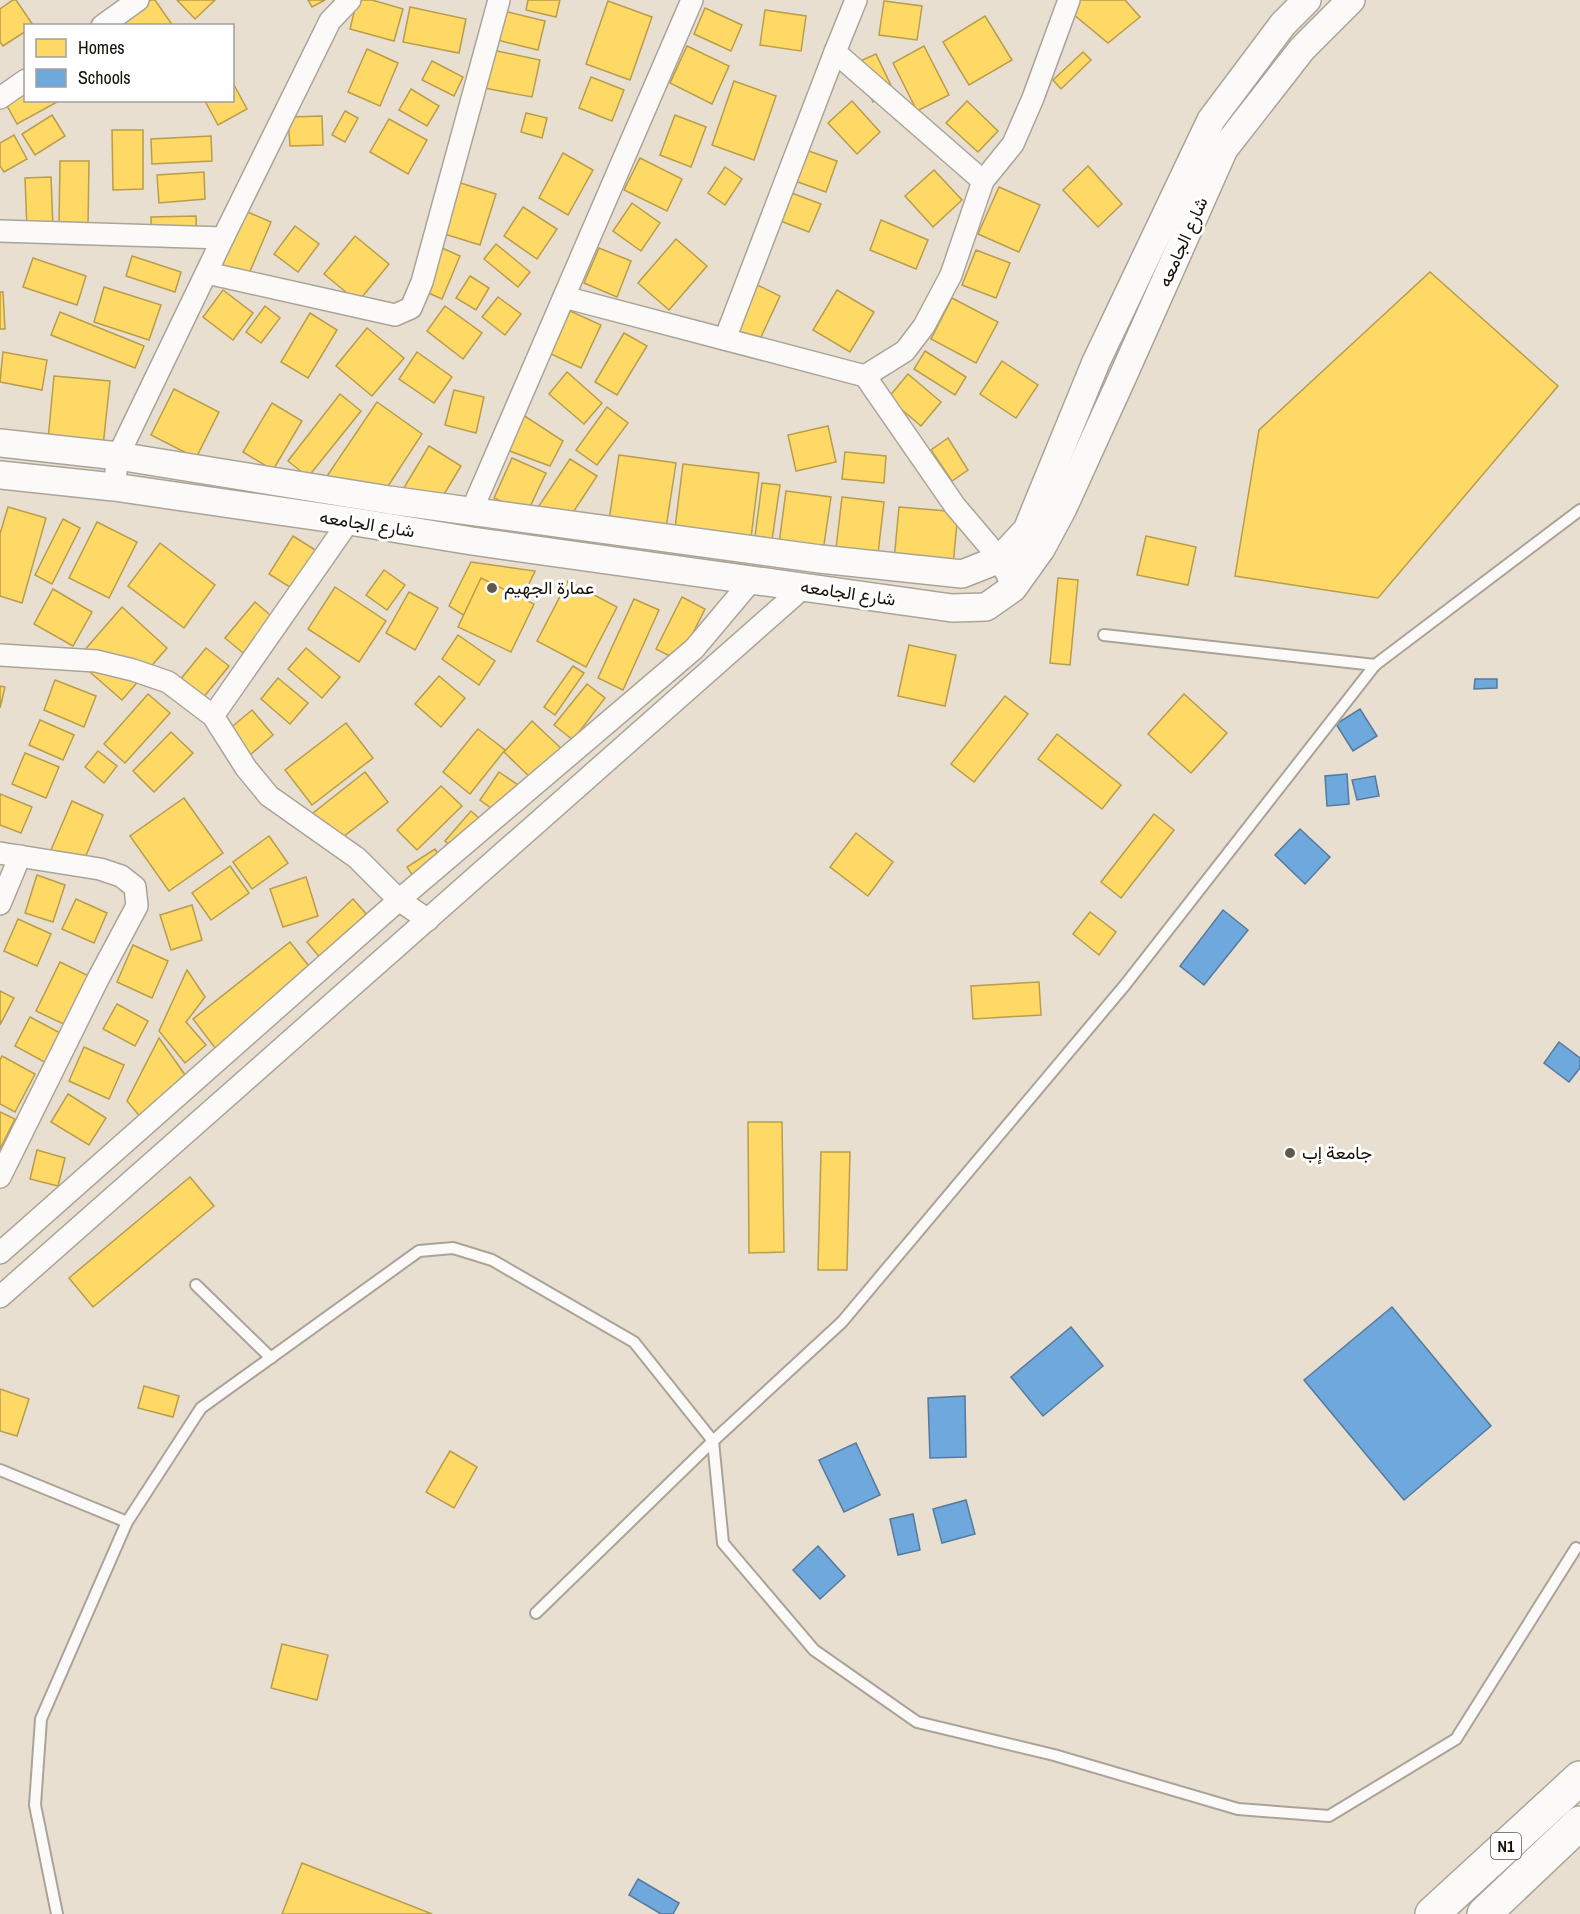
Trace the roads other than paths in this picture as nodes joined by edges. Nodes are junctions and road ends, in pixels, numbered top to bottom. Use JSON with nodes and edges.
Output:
{"nodes":[{"id":1,"x":138,"y":0,"type":"edge"},
{"id":2,"x":350,"y":0,"type":"edge"},
{"id":3,"x":499,"y":0,"type":"edge"},
{"id":4,"x":692,"y":0,"type":"edge"},
{"id":5,"x":856,"y":0,"type":"edge"},
{"id":6,"x":1069,"y":0,"type":"edge"},
{"id":7,"x":1306,"y":0,"type":"edge"},
{"id":8,"x":1351,"y":0,"type":"edge"},
{"id":9,"x":105,"y":24,"type":"edge"},
{"id":10,"x":835,"y":51,"type":"junction"},
{"id":11,"x":24,"y":81,"type":"edge"},
{"id":12,"x":0,"y":98,"type":"edge"},
{"id":13,"x":983,"y":181,"type":"junction"},
{"id":14,"x":0,"y":231,"type":"edge"},
{"id":15,"x":223,"y":238,"type":"junction"},
{"id":16,"x":207,"y":273,"type":"junction"},
{"id":17,"x":564,"y":297,"type":"junction"},
{"id":18,"x":725,"y":339,"type":"junction"},
{"id":19,"x":865,"y":376,"type":"junction"},
{"id":20,"x":0,"y":443,"type":"edge"},
{"id":21,"x":118,"y":456,"type":"junction"},
{"id":22,"x":0,"y":476,"type":"edge"},
{"id":23,"x":114,"y":487,"type":"junction"},
{"id":24,"x":472,"y":510,"type":"junction"},
{"id":25,"x":1580,"y":510,"type":"edge"},
{"id":26,"x":349,"y":521,"type":"junction"},
{"id":27,"x":1000,"y":559,"type":"junction"},
{"id":28,"x":752,"y":580,"type":"junction"},
{"id":29,"x":804,"y":587,"type":"junction"},
{"id":30,"x":1012,"y":588,"type":"junction"},
{"id":31,"x":1104,"y":635,"type":"dead end"},
{"id":32,"x":0,"y":655,"type":"edge"},
{"id":33,"x":1376,"y":665,"type":"junction"},
{"id":34,"x":213,"y":716,"type":"junction"},
{"id":35,"x":10,"y":855,"type":"edge"},
{"id":36,"x":399,"y":900,"type":"junction"},
{"id":37,"x":0,"y":904,"type":"edge"},
{"id":38,"x":428,"y":920,"type":"junction"},
{"id":39,"x":0,"y":1177,"type":"edge"},
{"id":40,"x":0,"y":1253,"type":"edge"},
{"id":41,"x":0,"y":1264,"type":"edge"},
{"id":42,"x":22,"y":1277,"type":"junction"},
{"id":43,"x":196,"y":1285,"type":"dead end"},
{"id":44,"x":0,"y":1297,"type":"edge"},
{"id":45,"x":271,"y":1358,"type":"junction"},
{"id":46,"x":713,"y":1441,"type":"junction"},
{"id":47,"x":0,"y":1470,"type":"edge"},
{"id":48,"x":127,"y":1522,"type":"junction"},
{"id":49,"x":1576,"y":1548,"type":"dead end"},
{"id":50,"x":536,"y":1613,"type":"dead end"},
{"id":51,"x":1580,"y":1778,"type":"edge"},
{"id":52,"x":1580,"y":1823,"type":"edge"},
{"id":53,"x":57,"y":1914,"type":"edge"},
{"id":54,"x":1432,"y":1914,"type":"edge"},
{"id":55,"x":1485,"y":1914,"type":"edge"}],
"edges":[{"from":1,"to":9,"type":"street"},
{"from":2,"to":15,"type":"street"},
{"from":3,"to":16,"type":"street"},
{"from":4,"to":17,"type":"street"},
{"from":5,"to":10,"type":"street"},
{"from":6,"to":13,"type":"street"},
{"from":7,"to":27,"type":"street","name":"شارع الجامعه"},
{"from":8,"to":30,"type":"street","name":"شارع الجامعه"},
{"from":10,"to":13,"type":"street"},
{"from":10,"to":18,"type":"street"},
{"from":11,"to":12,"type":"street"},
{"from":13,"to":19,"type":"street"},
{"from":14,"to":15,"type":"street"},
{"from":15,"to":16,"type":"street"},
{"from":16,"to":21,"type":"street"},
{"from":17,"to":18,"type":"street"},
{"from":17,"to":24,"type":"street"},
{"from":18,"to":19,"type":"street"},
{"from":19,"to":27,"type":"street"},
{"from":20,"to":21,"type":"street","name":"شارع الجامعه"},
{"from":21,"to":23,"type":"street"},
{"from":21,"to":24,"type":"street","name":"شارع الجامعه"},
{"from":22,"to":23,"type":"street","name":"شارع الجامعه"},
{"from":23,"to":26,"type":"street","name":"شارع الجامعه"},
{"from":24,"to":27,"type":"street","name":"شارع الجامعه"},
{"from":25,"to":33,"type":"lane"},
{"from":26,"to":28,"type":"street","name":"شارع الجامعه"},
{"from":26,"to":34,"type":"street"},
{"from":27,"to":30,"type":"street"},
{"from":28,"to":29,"type":"street","name":"شارع الجامعه"},
{"from":28,"to":36,"type":"street"},
{"from":29,"to":30,"type":"street","name":"شارع الجامعه"},
{"from":29,"to":38,"type":"street"},
{"from":31,"to":33,"type":"lane"},
{"from":32,"to":34,"type":"street"},
{"from":33,"to":46,"type":"lane"},
{"from":34,"to":36,"type":"street"},
{"from":35,"to":37,"type":"street"},
{"from":35,"to":39,"type":"street"},
{"from":36,"to":38,"type":"street"},
{"from":36,"to":40,"type":"street"},
{"from":38,"to":42,"type":"street"},
{"from":41,"to":42,"type":"street"},
{"from":42,"to":44,"type":"street"},
{"from":43,"to":45,"type":"lane"},
{"from":45,"to":46,"type":"lane"},
{"from":45,"to":48,"type":"lane"},
{"from":46,"to":49,"type":"lane"},
{"from":46,"to":50,"type":"lane"},
{"from":47,"to":48,"type":"lane"},
{"from":48,"to":53,"type":"lane"},
{"from":51,"to":54,"type":"highway","number":"N1"},
{"from":52,"to":55,"type":"highway","number":"N1"}]}
